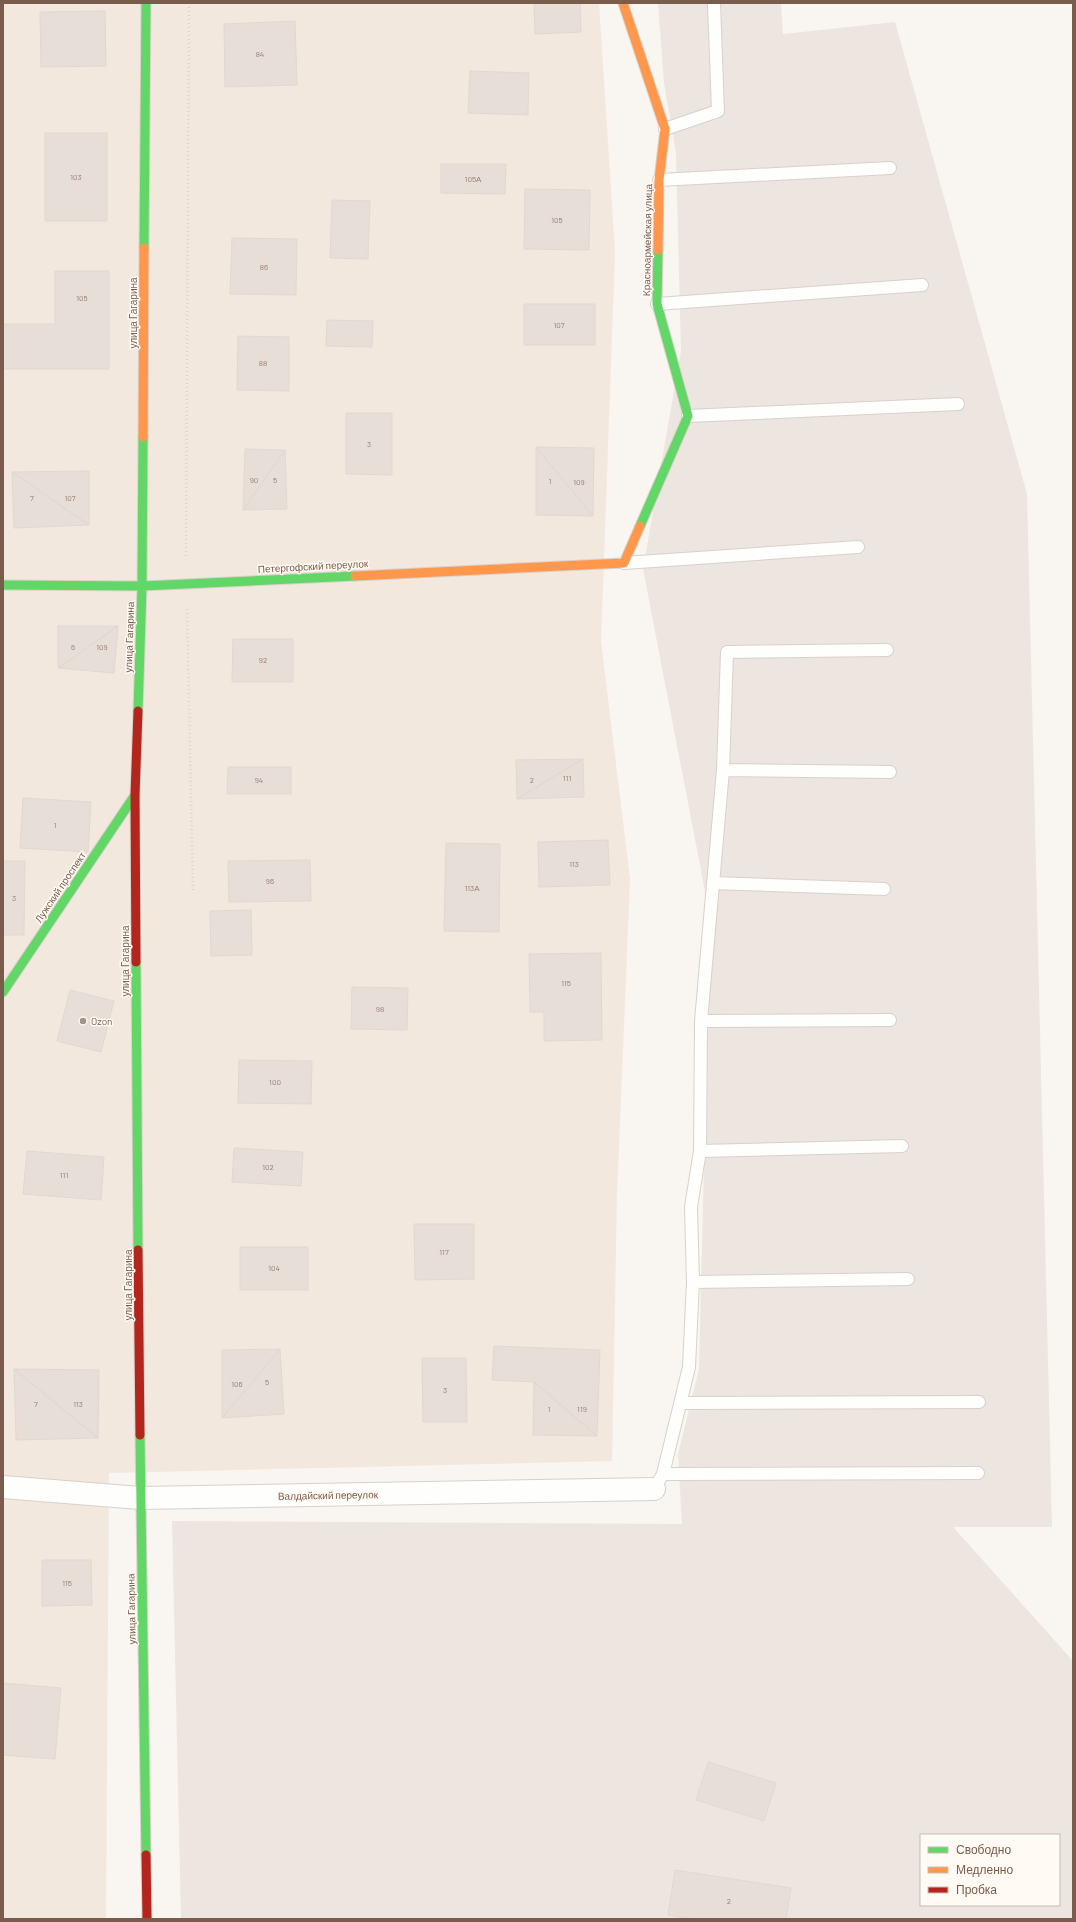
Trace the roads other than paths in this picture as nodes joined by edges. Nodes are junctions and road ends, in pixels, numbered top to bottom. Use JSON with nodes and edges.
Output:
{"nodes":[{"id":1,"x":146,"y":3,"type":"edge"},
{"id":2,"x":623,"y":3,"type":"edge"},
{"id":3,"x":714,"y":3,"type":"edge"},
{"id":4,"x":665,"y":129,"type":"junction"},
{"id":5,"x":890,"y":168,"type":"dead end"},
{"id":6,"x":659,"y":180,"type":"junction"},
{"id":7,"x":922,"y":285,"type":"dead end"},
{"id":8,"x":657,"y":304,"type":"junction"},
{"id":9,"x":958,"y":404,"type":"dead end"},
{"id":10,"x":688,"y":416,"type":"junction"},
{"id":11,"x":858,"y":547,"type":"dead end"},
{"id":12,"x":624,"y":563,"type":"junction"},
{"id":13,"x":3,"y":585,"type":"edge"},
{"id":14,"x":142,"y":586,"type":"junction"},
{"id":15,"x":887,"y":650,"type":"dead end"},
{"id":16,"x":723,"y":770,"type":"junction"},
{"id":17,"x":890,"y":772,"type":"dead end"},
{"id":18,"x":135,"y":795,"type":"junction"},
{"id":19,"x":713,"y":883,"type":"junction"},
{"id":20,"x":884,"y":889,"type":"dead end"},
{"id":21,"x":3,"y":992,"type":"edge"},
{"id":22,"x":890,"y":1020,"type":"dead end"},
{"id":23,"x":702,"y":1021,"type":"junction"},
{"id":24,"x":902,"y":1146,"type":"dead end"},
{"id":25,"x":700,"y":1151,"type":"junction"},
{"id":26,"x":908,"y":1279,"type":"dead end"},
{"id":27,"x":693,"y":1282,"type":"junction"},
{"id":28,"x":979,"y":1402,"type":"dead end"},
{"id":29,"x":680,"y":1403,"type":"junction"},
{"id":30,"x":978,"y":1473,"type":"dead end"},
{"id":31,"x":658,"y":1482,"type":"junction"},
{"id":32,"x":3,"y":1487,"type":"edge"},
{"id":33,"x":140,"y":1498,"type":"junction"},
{"id":34,"x":147,"y":1919,"type":"edge"}],
"edges":[{"from":1,"to":14,"type":"street","name":"улица Гагарина"},
{"from":2,"to":4,"type":"street","name":"Красноармейская улица"},
{"from":3,"to":4,"type":"lane"},
{"from":4,"to":6,"type":"street","name":"Красноармейская улица"},
{"from":5,"to":6,"type":"lane"},
{"from":6,"to":8,"type":"street","name":"Красноармейская улица"},
{"from":7,"to":8,"type":"lane"},
{"from":8,"to":10,"type":"street","name":"Красноармейская улица"},
{"from":9,"to":10,"type":"lane"},
{"from":10,"to":12,"type":"street"},
{"from":11,"to":12,"type":"lane"},
{"from":12,"to":14,"type":"street","name":"Петергофский переулок"},
{"from":13,"to":14,"type":"street","name":"Петергофский переулок"},
{"from":14,"to":18,"type":"street","name":"улица Гагарина"},
{"from":15,"to":16,"type":"lane"},
{"from":16,"to":17,"type":"lane"},
{"from":16,"to":19,"type":"lane"},
{"from":18,"to":21,"type":"street","name":"Лужский проспект"},
{"from":18,"to":33,"type":"street","name":"улица Гагарина"},
{"from":19,"to":20,"type":"lane"},
{"from":19,"to":23,"type":"lane"},
{"from":22,"to":23,"type":"lane"},
{"from":23,"to":25,"type":"lane"},
{"from":24,"to":25,"type":"lane"},
{"from":25,"to":27,"type":"lane"},
{"from":26,"to":27,"type":"lane"},
{"from":27,"to":29,"type":"lane"},
{"from":28,"to":29,"type":"lane"},
{"from":29,"to":31,"type":"lane"},
{"from":30,"to":31,"type":"lane"},
{"from":31,"to":33,"type":"street","name":"Валдайский переулок"},
{"from":32,"to":33,"type":"street","name":"Валдайский переулок"},
{"from":33,"to":34,"type":"street","name":"улица Гагарина"}]}
